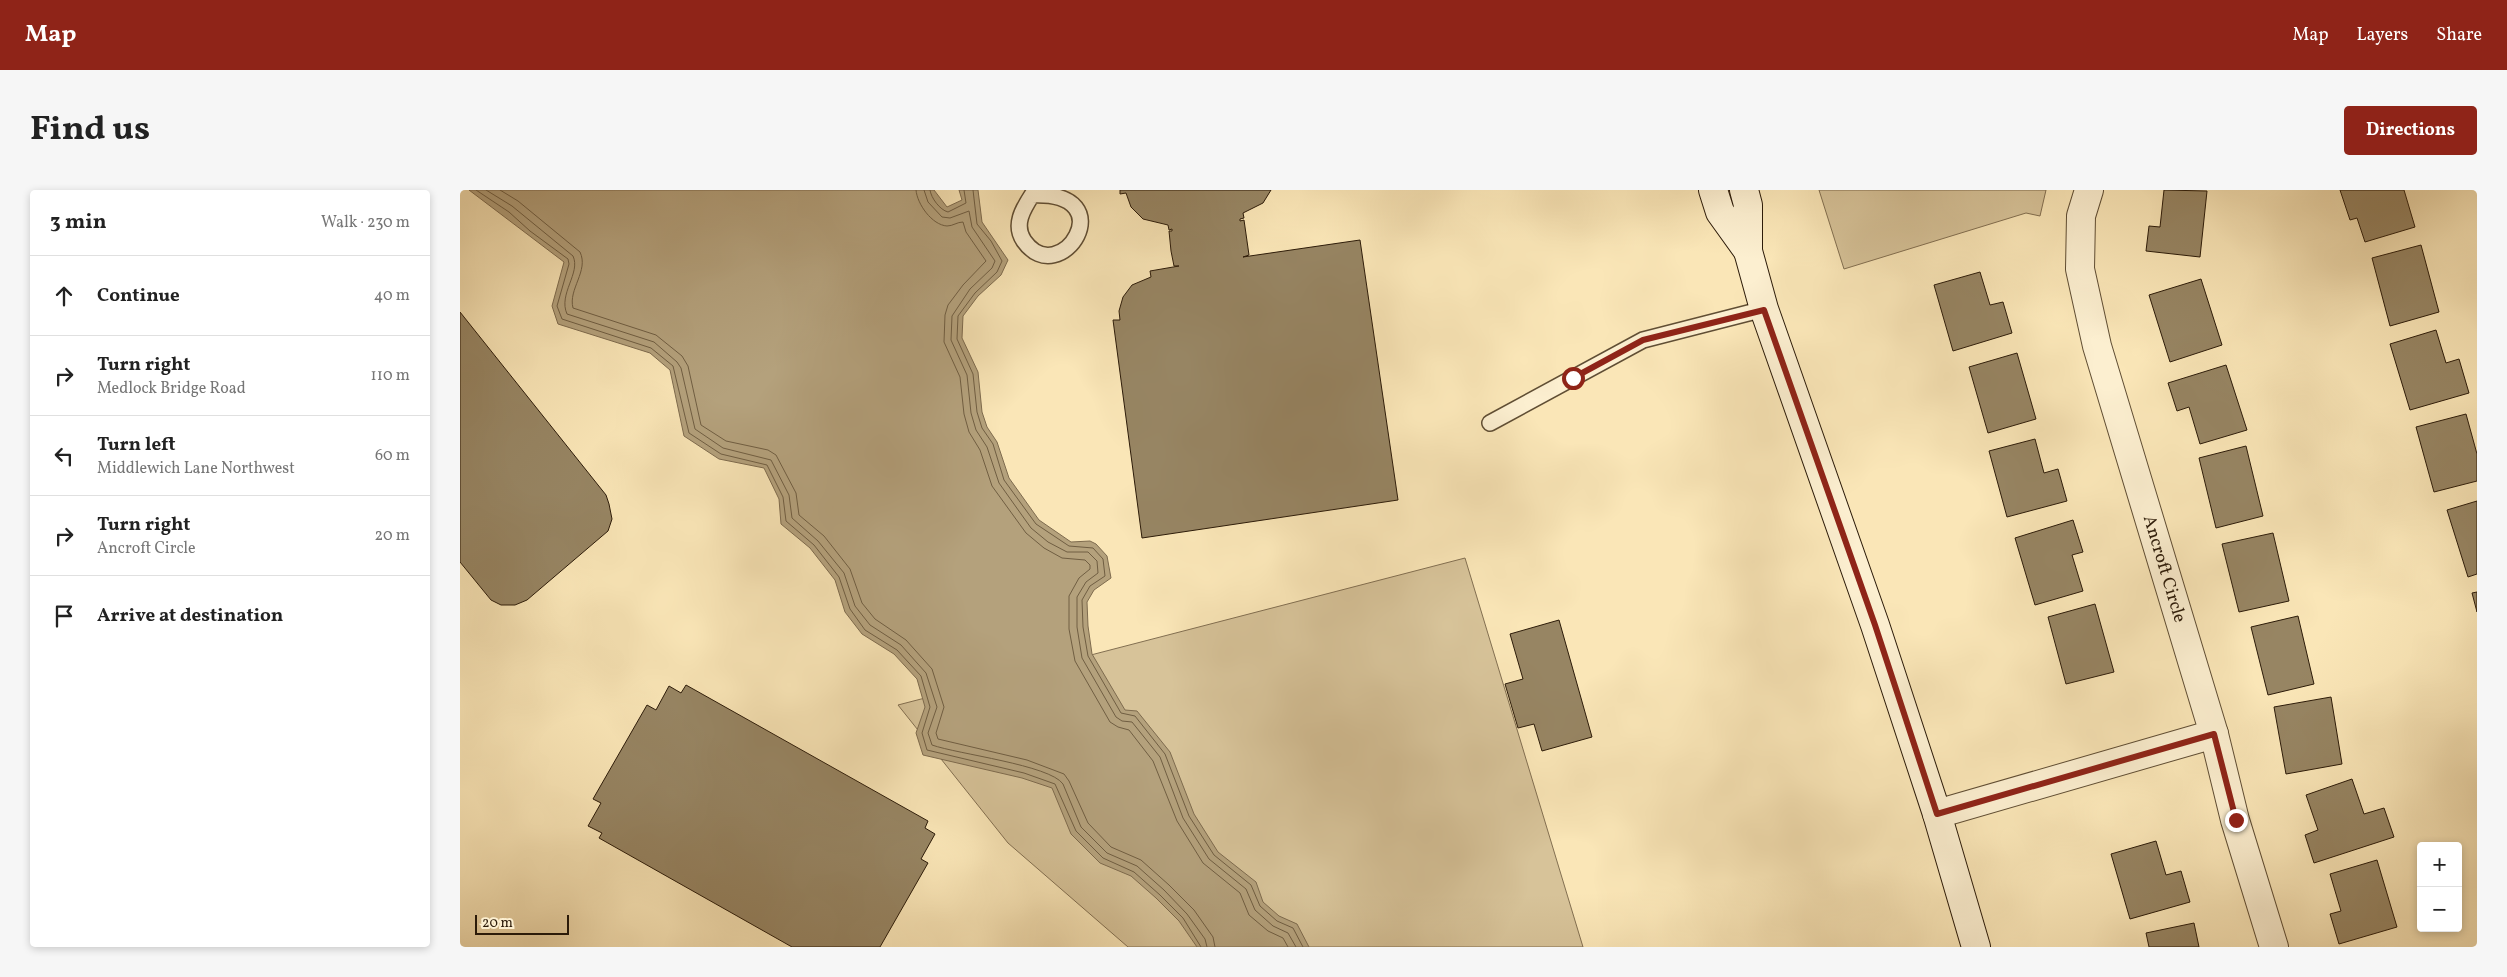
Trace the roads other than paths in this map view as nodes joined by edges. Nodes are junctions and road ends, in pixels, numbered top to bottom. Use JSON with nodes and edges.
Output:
{"nodes":[{"id":1,"x":1713,"y":190,"type":"edge"},
{"id":2,"x":1744,"y":190,"type":"edge"},
{"id":3,"x":2089,"y":190,"type":"edge"},
{"id":4,"x":1065,"y":251,"type":"joint"},
{"id":5,"x":1748,"y":251,"type":"junction"},
{"id":6,"x":1764,"y":310,"type":"junction"},
{"id":7,"x":1490,"y":422,"type":"dead end"},
{"id":8,"x":2214,"y":734,"type":"junction"},
{"id":9,"x":1937,"y":814,"type":"junction"},
{"id":10,"x":1976,"y":947,"type":"edge"},
{"id":11,"x":2274,"y":947,"type":"edge"}],
"edges":[{"from":1,"to":5,"type":"street"},
{"from":2,"to":5,"type":"street"},
{"from":3,"to":8,"type":"street","name":"Ancroft Circle"},
{"from":4,"to":4,"type":"lane"},
{"from":5,"to":6,"type":"street"},
{"from":6,"to":7,"type":"lane"},
{"from":6,"to":9,"type":"street"},
{"from":8,"to":9,"type":"street"},
{"from":8,"to":11,"type":"street","name":"Ancroft Circle"},
{"from":9,"to":10,"type":"street"}]}
